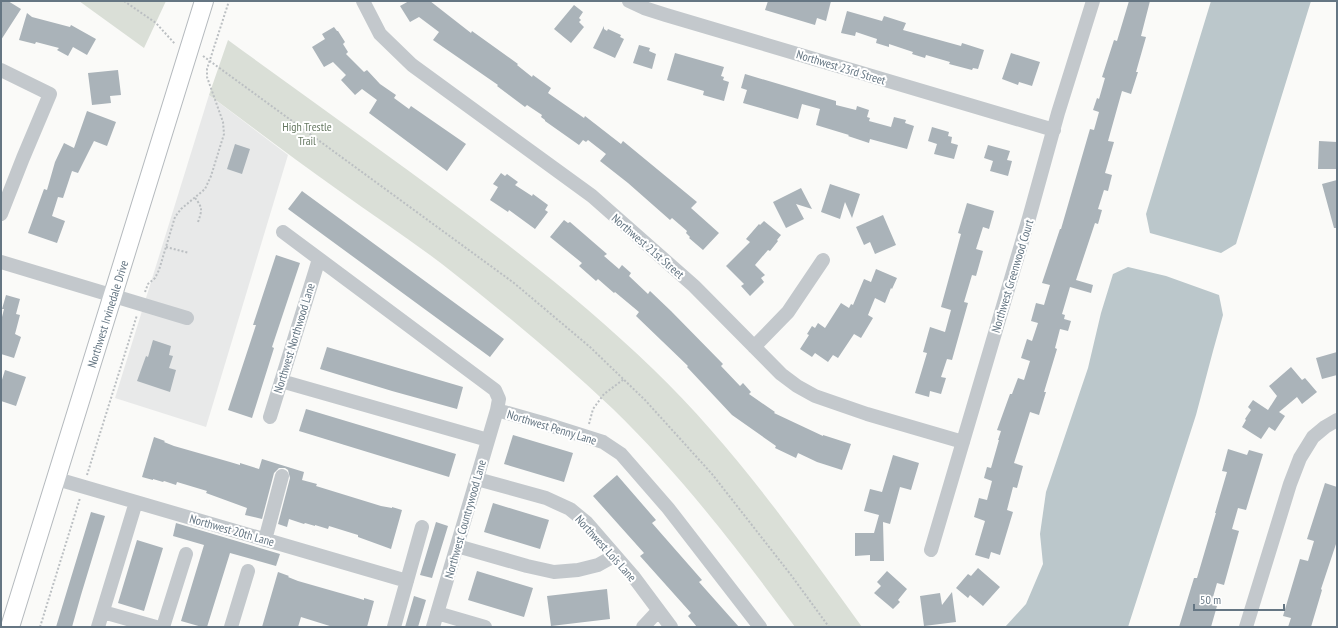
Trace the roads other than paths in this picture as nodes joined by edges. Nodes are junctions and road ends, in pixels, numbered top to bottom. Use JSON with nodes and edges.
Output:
{"nodes":[{"id":1,"x":204,"y":1,"type":"edge"},
{"id":2,"x":362,"y":1,"type":"edge"},
{"id":3,"x":629,"y":1,"type":"edge"},
{"id":4,"x":1093,"y":1,"type":"edge"},
{"id":5,"x":1,"y":70,"type":"edge"},
{"id":6,"x":1054,"y":130,"type":"junction"},
{"id":7,"x":1,"y":214,"type":"edge"},
{"id":8,"x":282,"y":232,"type":"dead end"},
{"id":9,"x":319,"y":259,"type":"junction"},
{"id":10,"x":823,"y":260,"type":"dead end"},
{"id":11,"x":1,"y":262,"type":"edge"},
{"id":12,"x":113,"y":295,"type":"junction"},
{"id":13,"x":187,"y":318,"type":"dead end"},
{"id":14,"x":754,"y":347,"type":"junction"},
{"id":15,"x":281,"y":381,"type":"junction"},
{"id":16,"x":497,"y":410,"type":"junction"},
{"id":17,"x":270,"y":417,"type":"dead end"},
{"id":18,"x":1337,"y":420,"type":"edge"},
{"id":19,"x":488,"y":440,"type":"junction"},
{"id":20,"x":963,"y":442,"type":"junction"},
{"id":21,"x":282,"y":476,"type":"dead end"},
{"id":22,"x":57,"y":479,"type":"junction"},
{"id":23,"x":477,"y":479,"type":"junction"},
{"id":24,"x":136,"y":502,"type":"junction"},
{"id":25,"x":422,"y":527,"type":"dead end"},
{"id":26,"x":265,"y":540,"type":"junction"},
{"id":27,"x":458,"y":546,"type":"junction"},
{"id":28,"x":931,"y":550,"type":"dead end"},
{"id":29,"x":186,"y":554,"type":"dead end"},
{"id":30,"x":614,"y":556,"type":"junction"},
{"id":31,"x":248,"y":571,"type":"dead end"},
{"id":32,"x":407,"y":581,"type":"junction"},
{"id":33,"x":658,"y":610,"type":"junction"},
{"id":34,"x":103,"y":612,"type":"junction"},
{"id":35,"x":438,"y":613,"type":"junction"},
{"id":36,"x":10,"y":627,"type":"edge"},
{"id":37,"x":98,"y":627,"type":"edge"},
{"id":38,"x":156,"y":627,"type":"edge"},
{"id":39,"x":163,"y":627,"type":"edge"},
{"id":40,"x":230,"y":627,"type":"edge"},
{"id":41,"x":394,"y":627,"type":"edge"},
{"id":42,"x":433,"y":627,"type":"edge"},
{"id":43,"x":485,"y":627,"type":"edge"},
{"id":44,"x":643,"y":627,"type":"edge"},
{"id":45,"x":671,"y":627,"type":"edge"},
{"id":46,"x":760,"y":627,"type":"edge"},
{"id":47,"x":1246,"y":627,"type":"edge"}],
"edges":[{"from":1,"to":12,"type":"main road","name":"Northwest Irvinedale Drive"},
{"from":2,"to":14,"type":"street","name":"Northwest 21st Street"},
{"from":3,"to":6,"type":"street","name":"Northwest 23rd Street"},
{"from":4,"to":6,"type":"street","name":"Northwest Greenwood Court"},
{"from":5,"to":7,"type":"street"},
{"from":6,"to":20,"type":"street","name":"Northwest Greenwood Court"},
{"from":8,"to":9,"type":"street","name":"Northwest Penny Lane"},
{"from":9,"to":15,"type":"street","name":"Northwest Northwood Lane"},
{"from":9,"to":16,"type":"street","name":"Northwest Penny Lane"},
{"from":10,"to":14,"type":"street"},
{"from":11,"to":12,"type":"street"},
{"from":12,"to":13,"type":"street"},
{"from":12,"to":22,"type":"main road","name":"Northwest Irvinedale Drive"},
{"from":14,"to":20,"type":"street","name":"Northwest 21st Street"},
{"from":15,"to":17,"type":"street","name":"Northwest Northwood Lane"},
{"from":15,"to":19,"type":"street"},
{"from":16,"to":19,"type":"street","name":"Northwest Countrywood Lane"},
{"from":16,"to":46,"type":"street","name":"Northwest Penny Lane"},
{"from":18,"to":47,"type":"street"},
{"from":19,"to":23,"type":"street","name":"Northwest Countrywood Lane"},
{"from":20,"to":28,"type":"street","name":"Northwest Greenwood Court"},
{"from":21,"to":26,"type":"street"},
{"from":22,"to":24,"type":"street","name":"Northwest 20th Lane"},
{"from":22,"to":36,"type":"main road","name":"Northwest Irvinedale Drive"},
{"from":23,"to":27,"type":"street","name":"Northwest Countrywood Lane"},
{"from":23,"to":30,"type":"street","name":"Northwest Lois Lane"},
{"from":24,"to":26,"type":"street","name":"Northwest 20th Lane"},
{"from":24,"to":34,"type":"street"},
{"from":25,"to":32,"type":"street"},
{"from":26,"to":32,"type":"street","name":"Northwest 20th Lane"},
{"from":27,"to":30,"type":"street"},
{"from":27,"to":35,"type":"street","name":"Northwest Countrywood Lane"},
{"from":29,"to":39,"type":"street"},
{"from":30,"to":33,"type":"street","name":"Northwest Lois Lane"},
{"from":31,"to":40,"type":"street"},
{"from":32,"to":41,"type":"street"},
{"from":33,"to":44,"type":"street"},
{"from":33,"to":45,"type":"street","name":"Northwest Lois Lane"},
{"from":34,"to":37,"type":"street"},
{"from":34,"to":38,"type":"street"},
{"from":35,"to":42,"type":"street","name":"Northwest Countrywood Lane"},
{"from":35,"to":43,"type":"street"}]}
